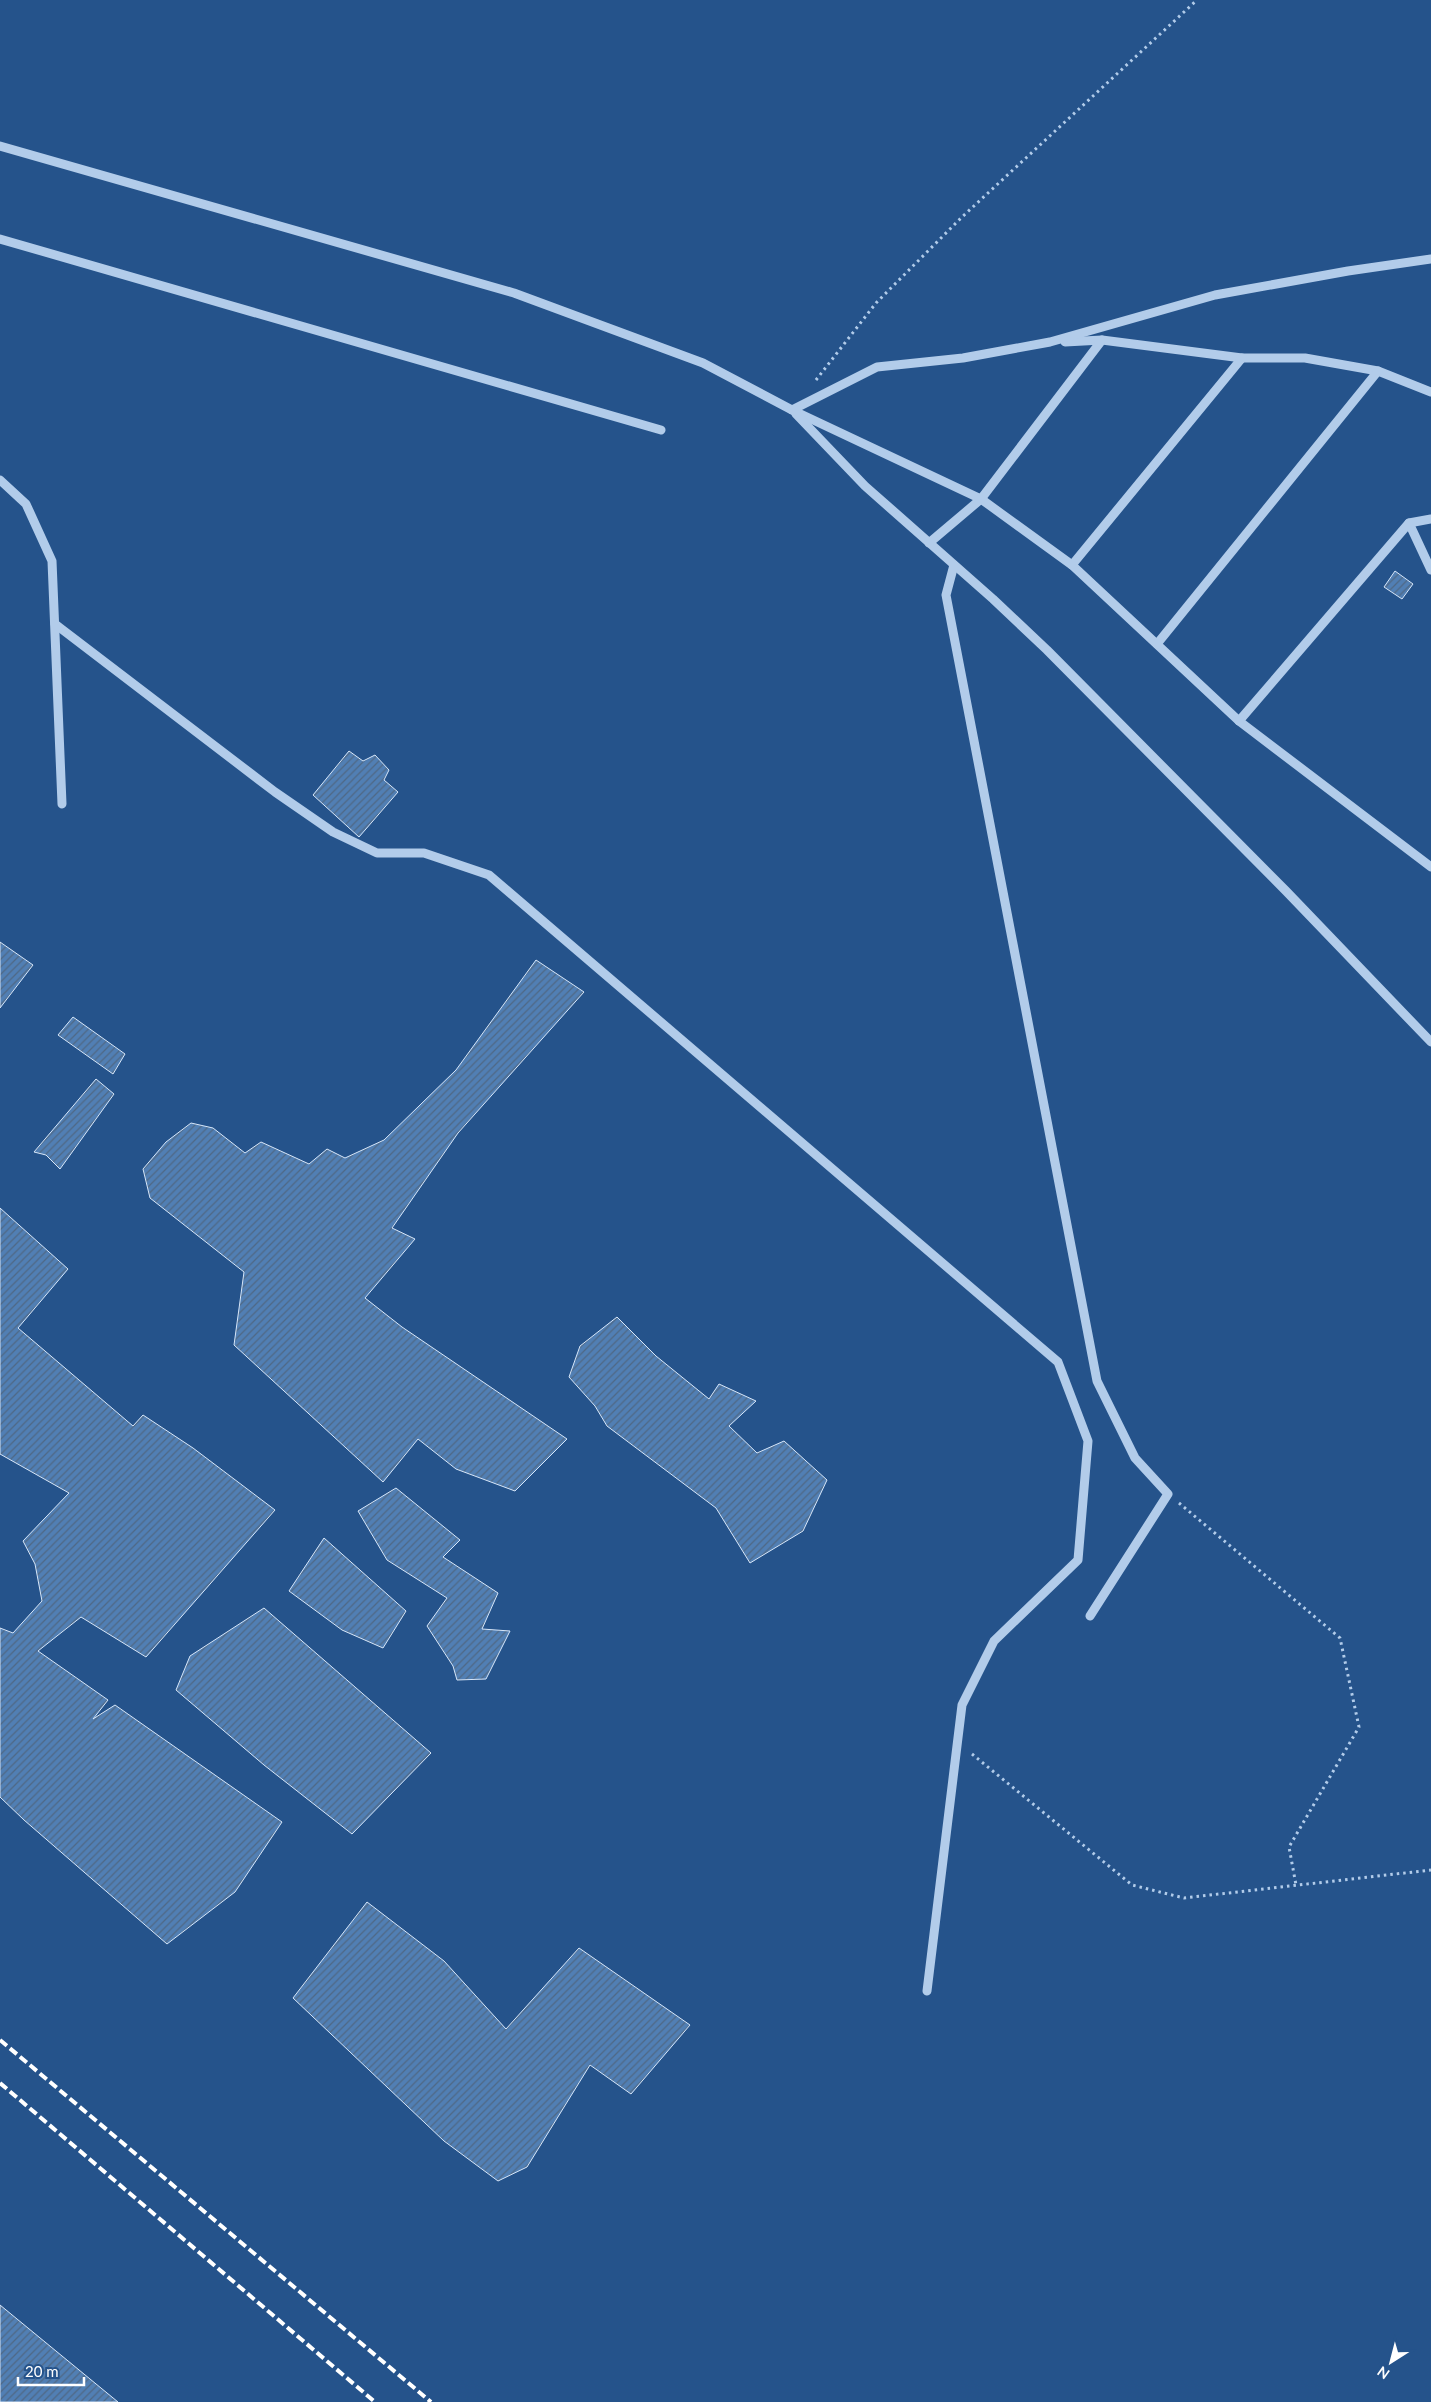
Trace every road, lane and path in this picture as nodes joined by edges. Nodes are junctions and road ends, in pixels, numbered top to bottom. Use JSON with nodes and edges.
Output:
{"nodes":[{"id":1,"x":1197,"y":0,"type":"edge"},
{"id":2,"x":0,"y":146,"type":"edge"},
{"id":3,"x":0,"y":239,"type":"edge"},
{"id":4,"x":1431,"y":259,"type":"edge"},
{"id":5,"x":1102,"y":340,"type":"junction"},
{"id":6,"x":1050,"y":342,"type":"junction"},
{"id":7,"x":1242,"y":358,"type":"junction"},
{"id":8,"x":1378,"y":371,"type":"junction"},
{"id":9,"x":810,"y":387,"type":"dead end"},
{"id":10,"x":1431,"y":392,"type":"edge"},
{"id":11,"x":792,"y":410,"type":"junction"},
{"id":12,"x":661,"y":430,"type":"dead end"},
{"id":13,"x":0,"y":480,"type":"edge"},
{"id":14,"x":981,"y":499,"type":"junction"},
{"id":15,"x":1431,"y":519,"type":"edge"},
{"id":16,"x":1409,"y":523,"type":"junction"},
{"id":17,"x":929,"y":543,"type":"junction"},
{"id":18,"x":954,"y":565,"type":"junction"},
{"id":19,"x":1072,"y":566,"type":"junction"},
{"id":20,"x":1431,"y":570,"type":"edge"},
{"id":21,"x":55,"y":624,"type":"junction"},
{"id":22,"x":1157,"y":644,"type":"junction"},
{"id":23,"x":1239,"y":721,"type":"junction"},
{"id":24,"x":62,"y":804,"type":"dead end"},
{"id":25,"x":1431,"y":867,"type":"edge"},
{"id":26,"x":1431,"y":1042,"type":"edge"},
{"id":27,"x":1168,"y":1494,"type":"junction"},
{"id":28,"x":1090,"y":1616,"type":"dead end"},
{"id":29,"x":958,"y":1742,"type":"junction"},
{"id":30,"x":1431,"y":1870,"type":"edge"},
{"id":31,"x":1296,"y":1885,"type":"junction"},
{"id":32,"x":927,"y":1991,"type":"dead end"}],
"edges":[{"from":1,"to":9,"type":"path"},
{"from":2,"to":11,"type":"street"},
{"from":3,"to":12,"type":"street"},
{"from":4,"to":6,"type":"street"},
{"from":5,"to":6,"type":"street"},
{"from":5,"to":7,"type":"street"},
{"from":5,"to":14,"type":"street"},
{"from":6,"to":11,"type":"street"},
{"from":7,"to":8,"type":"street"},
{"from":7,"to":19,"type":"street"},
{"from":8,"to":10,"type":"street"},
{"from":8,"to":22,"type":"street"},
{"from":11,"to":14,"type":"street"},
{"from":11,"to":17,"type":"street"},
{"from":13,"to":21,"type":"street"},
{"from":14,"to":17,"type":"street"},
{"from":14,"to":19,"type":"street"},
{"from":15,"to":16,"type":"street"},
{"from":16,"to":20,"type":"street"},
{"from":16,"to":23,"type":"street"},
{"from":17,"to":18,"type":"street"},
{"from":18,"to":26,"type":"street"},
{"from":18,"to":27,"type":"street"},
{"from":19,"to":22,"type":"street"},
{"from":21,"to":24,"type":"street"},
{"from":21,"to":29,"type":"street"},
{"from":22,"to":23,"type":"street"},
{"from":23,"to":25,"type":"street"},
{"from":27,"to":28,"type":"street"},
{"from":27,"to":31,"type":"path"},
{"from":29,"to":31,"type":"path"},
{"from":29,"to":32,"type":"street"},
{"from":30,"to":31,"type":"path"}]}
